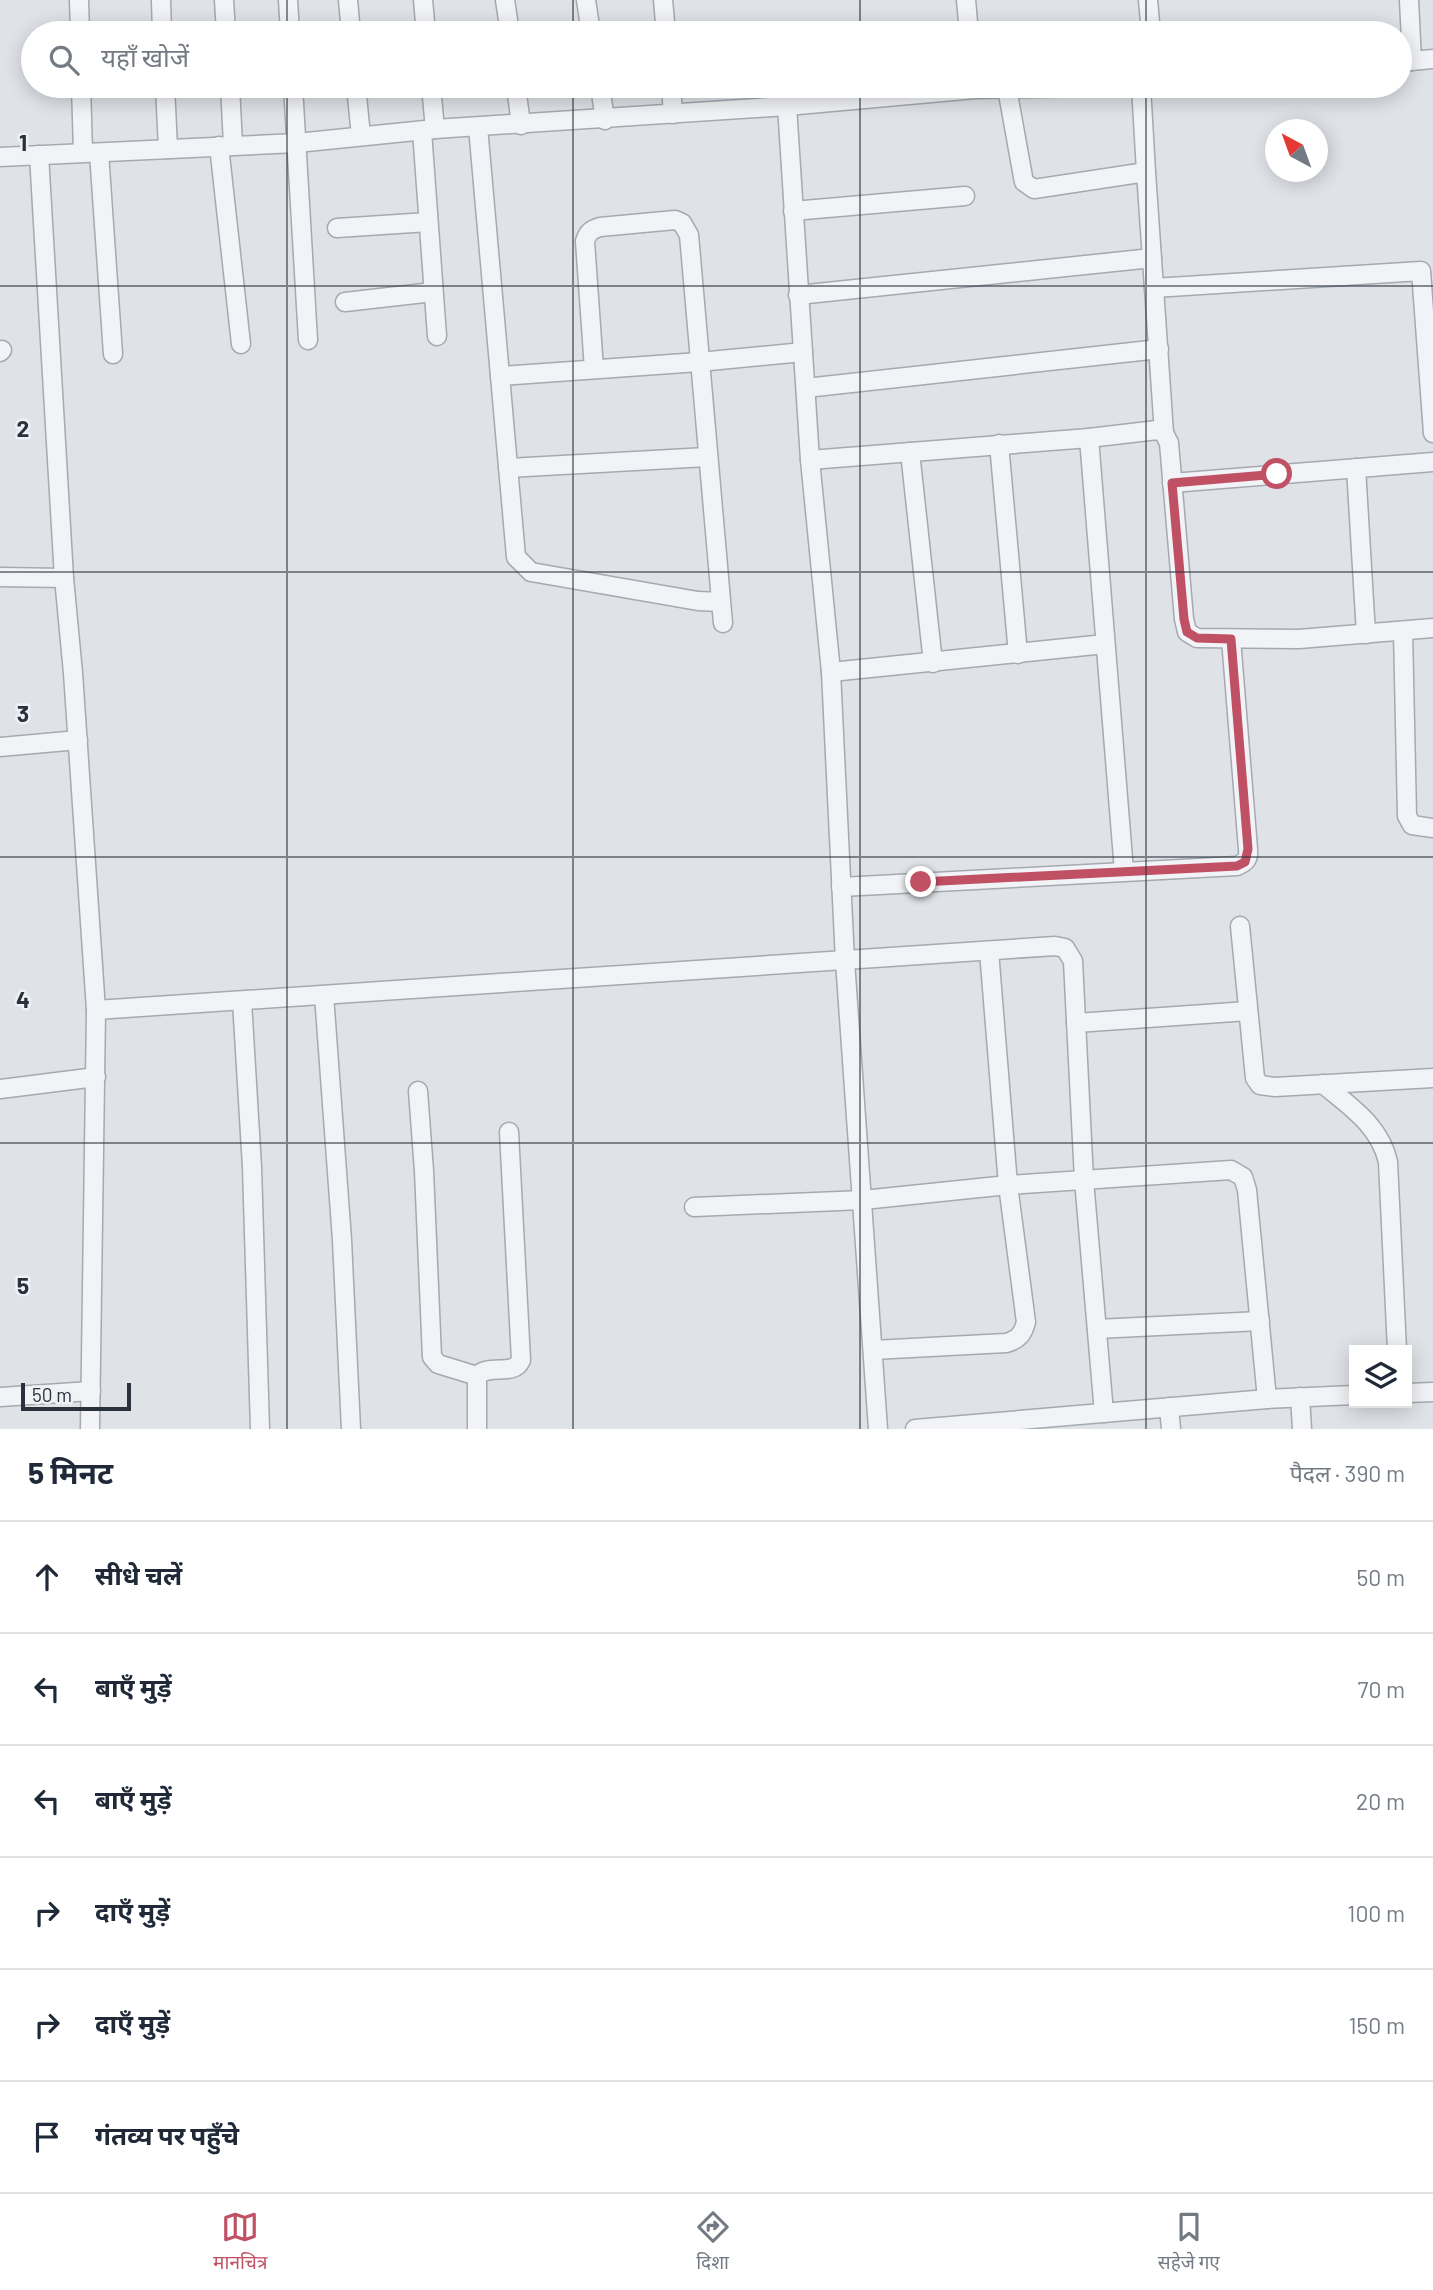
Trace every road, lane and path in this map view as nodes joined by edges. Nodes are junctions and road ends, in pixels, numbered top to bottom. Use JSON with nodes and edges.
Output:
{"nodes":[{"id":1,"x":79,"y":0,"type":"edge"},
{"id":2,"x":160,"y":0,"type":"edge"},
{"id":3,"x":224,"y":0,"type":"edge"},
{"id":4,"x":288,"y":0,"type":"edge"},
{"id":5,"x":348,"y":0,"type":"edge"},
{"id":6,"x":423,"y":0,"type":"edge"},
{"id":7,"x":505,"y":0,"type":"edge"},
{"id":8,"x":586,"y":0,"type":"edge"},
{"id":9,"x":663,"y":0,"type":"edge"},
{"id":10,"x":966,"y":0,"type":"edge"},
{"id":11,"x":1148,"y":0,"type":"edge"},
{"id":12,"x":1409,"y":0,"type":"edge"},
{"id":13,"x":80,"y":21,"type":"edge"},
{"id":14,"x":161,"y":21,"type":"edge"},
{"id":15,"x":225,"y":21,"type":"edge"},
{"id":16,"x":289,"y":21,"type":"edge"},
{"id":17,"x":350,"y":21,"type":"edge"},
{"id":18,"x":425,"y":21,"type":"edge"},
{"id":19,"x":508,"y":21,"type":"edge"},
{"id":20,"x":589,"y":21,"type":"edge"},
{"id":21,"x":665,"y":21,"type":"edge"},
{"id":22,"x":968,"y":21,"type":"edge"},
{"id":23,"x":1150,"y":21,"type":"edge"},
{"id":24,"x":1408,"y":21,"type":"edge"},
{"id":25,"x":1433,"y":59,"type":"edge"},
{"id":26,"x":1412,"y":61,"type":"edge"},
{"id":27,"x":83,"y":98,"type":"edge"},
{"id":28,"x":166,"y":98,"type":"edge"},
{"id":29,"x":228,"y":98,"type":"edge"},
{"id":30,"x":294,"y":98,"type":"edge"},
{"id":31,"x":357,"y":98,"type":"edge"},
{"id":32,"x":430,"y":98,"type":"edge"},
{"id":33,"x":518,"y":98,"type":"edge"},
{"id":34,"x":602,"y":98,"type":"edge"},
{"id":35,"x":672,"y":98,"type":"edge"},
{"id":36,"x":866,"y":98,"type":"edge"},
{"id":37,"x":1009,"y":98,"type":"edge"},
{"id":38,"x":1142,"y":98,"type":"edge"},
{"id":39,"x":787,"y":106,"type":"junction"},
{"id":40,"x":673,"y":114,"type":"junction"},
{"id":41,"x":605,"y":120,"type":"junction"},
{"id":42,"x":521,"y":125,"type":"junction"},
{"id":43,"x":478,"y":127,"type":"junction"},
{"id":44,"x":428,"y":130,"type":"junction"},
{"id":45,"x":361,"y":136,"type":"junction"},
{"id":46,"x":297,"y":143,"type":"junction"},
{"id":47,"x":226,"y":146,"type":"junction"},
{"id":48,"x":168,"y":149,"type":"junction"},
{"id":49,"x":91,"y":153,"type":"junction"},
{"id":50,"x":39,"y":155,"type":"junction"},
{"id":51,"x":0,"y":157,"type":"edge"},
{"id":52,"x":1146,"y":172,"type":"junction"},
{"id":53,"x":965,"y":196,"type":"dead end"},
{"id":54,"x":793,"y":211,"type":"junction"},
{"id":55,"x":428,"y":222,"type":"junction"},
{"id":56,"x":337,"y":228,"type":"dead end"},
{"id":57,"x":1152,"y":258,"type":"junction"},
{"id":58,"x":1427,"y":271,"type":"edge"},
{"id":59,"x":1154,"y":288,"type":"junction"},
{"id":60,"x":433,"y":292,"type":"junction"},
{"id":61,"x":798,"y":295,"type":"junction"},
{"id":62,"x":345,"y":302,"type":"dead end"},
{"id":63,"x":437,"y":336,"type":"dead end"},
{"id":64,"x":308,"y":340,"type":"dead end"},
{"id":65,"x":241,"y":344,"type":"dead end"},
{"id":66,"x":1158,"y":349,"type":"junction"},
{"id":67,"x":803,"y":352,"type":"junction"},
{"id":68,"x":113,"y":354,"type":"dead end"},
{"id":69,"x":699,"y":362,"type":"junction"},
{"id":70,"x":594,"y":369,"type":"junction"},
{"id":71,"x":500,"y":376,"type":"junction"},
{"id":72,"x":806,"y":388,"type":"junction"},
{"id":73,"x":1164,"y":433,"type":"junction"},
{"id":74,"x":1433,"y":433,"type":"edge"},
{"id":75,"x":1089,"y":438,"type":"junction"},
{"id":76,"x":999,"y":444,"type":"junction"},
{"id":77,"x":910,"y":452,"type":"junction"},
{"id":78,"x":707,"y":457,"type":"junction"},
{"id":79,"x":810,"y":460,"type":"junction"},
{"id":80,"x":1433,"y":462,"type":"edge"},
{"id":81,"x":508,"y":468,"type":"junction"},
{"id":82,"x":1356,"y":468,"type":"junction"},
{"id":83,"x":1172,"y":483,"type":"junction"},
{"id":84,"x":0,"y":577,"type":"edge"},
{"id":85,"x":64,"y":578,"type":"junction"},
{"id":86,"x":720,"y":602,"type":"junction"},
{"id":87,"x":723,"y":623,"type":"dead end"},
{"id":88,"x":1433,"y":628,"type":"edge"},
{"id":89,"x":1403,"y":631,"type":"junction"},
{"id":90,"x":1366,"y":634,"type":"junction"},
{"id":91,"x":1231,"y":639,"type":"junction"},
{"id":92,"x":1105,"y":645,"type":"junction"},
{"id":93,"x":1018,"y":654,"type":"junction"},
{"id":94,"x":933,"y":663,"type":"junction"},
{"id":95,"x":831,"y":672,"type":"junction"},
{"id":96,"x":78,"y":740,"type":"junction"},
{"id":97,"x":0,"y":747,"type":"edge"},
{"id":98,"x":1433,"y":828,"type":"edge"},
{"id":99,"x":1124,"y":871,"type":"junction"},
{"id":100,"x":841,"y":887,"type":"junction"},
{"id":101,"x":1240,"y":926,"type":"dead end"},
{"id":102,"x":989,"y":951,"type":"junction"},
{"id":103,"x":845,"y":961,"type":"junction"},
{"id":104,"x":324,"y":995,"type":"junction"},
{"id":105,"x":242,"y":1001,"type":"junction"},
{"id":106,"x":96,"y":1010,"type":"junction"},
{"id":107,"x":1248,"y":1011,"type":"junction"},
{"id":108,"x":1076,"y":1023,"type":"junction"},
{"id":109,"x":96,"y":1077,"type":"junction"},
{"id":110,"x":1433,"y":1077,"type":"edge"},
{"id":111,"x":1323,"y":1084,"type":"junction"},
{"id":112,"x":0,"y":1089,"type":"edge"},
{"id":113,"x":418,"y":1091,"type":"dead end"},
{"id":114,"x":509,"y":1132,"type":"dead end"},
{"id":115,"x":1084,"y":1180,"type":"junction"},
{"id":116,"x":1008,"y":1185,"type":"junction"},
{"id":117,"x":863,"y":1200,"type":"junction"},
{"id":118,"x":694,"y":1207,"type":"dead end"},
{"id":119,"x":1260,"y":1321,"type":"junction"},
{"id":120,"x":1097,"y":1329,"type":"junction"},
{"id":121,"x":1397,"y":1345,"type":"edge"},
{"id":122,"x":873,"y":1350,"type":"junction"},
{"id":123,"x":477,"y":1376,"type":"junction"},
{"id":124,"x":91,"y":1391,"type":"junction"},
{"id":125,"x":1433,"y":1392,"type":"edge"},
{"id":126,"x":1412,"y":1393,"type":"edge"},
{"id":127,"x":1349,"y":1395,"type":"edge"},
{"id":128,"x":0,"y":1397,"type":"edge"},
{"id":129,"x":1300,"y":1397,"type":"junction"},
{"id":130,"x":1267,"y":1399,"type":"junction"},
{"id":131,"x":1169,"y":1407,"type":"junction"},
{"id":132,"x":1104,"y":1413,"type":"junction"},
{"id":133,"x":90,"y":1429,"type":"edge"},
{"id":134,"x":260,"y":1429,"type":"edge"},
{"id":135,"x":351,"y":1429,"type":"edge"},
{"id":136,"x":477,"y":1429,"type":"edge"},
{"id":137,"x":878,"y":1429,"type":"edge"},
{"id":138,"x":915,"y":1429,"type":"edge"},
{"id":139,"x":1171,"y":1429,"type":"edge"},
{"id":140,"x":1301,"y":1429,"type":"edge"}],
"edges":[{"from":1,"to":13,"type":"street"},
{"from":2,"to":14,"type":"street"},
{"from":3,"to":15,"type":"street"},
{"from":4,"to":16,"type":"street"},
{"from":5,"to":17,"type":"street"},
{"from":6,"to":18,"type":"street"},
{"from":7,"to":19,"type":"street"},
{"from":8,"to":20,"type":"street"},
{"from":9,"to":21,"type":"street"},
{"from":10,"to":22,"type":"street"},
{"from":11,"to":23,"type":"street"},
{"from":12,"to":24,"type":"street"},
{"from":25,"to":26,"type":"street"},
{"from":27,"to":49,"type":"street"},
{"from":28,"to":48,"type":"street"},
{"from":29,"to":47,"type":"street"},
{"from":30,"to":46,"type":"street"},
{"from":31,"to":45,"type":"street"},
{"from":32,"to":44,"type":"street"},
{"from":33,"to":42,"type":"street"},
{"from":34,"to":41,"type":"street"},
{"from":35,"to":40,"type":"street"},
{"from":36,"to":39,"type":"street"},
{"from":37,"to":52,"type":"street"},
{"from":38,"to":52,"type":"street"},
{"from":39,"to":40,"type":"street"},
{"from":39,"to":54,"type":"street"},
{"from":40,"to":41,"type":"street"},
{"from":41,"to":42,"type":"street"},
{"from":42,"to":43,"type":"street"},
{"from":43,"to":44,"type":"street"},
{"from":43,"to":71,"type":"street"},
{"from":44,"to":45,"type":"street"},
{"from":44,"to":55,"type":"street"},
{"from":45,"to":46,"type":"street"},
{"from":46,"to":47,"type":"street"},
{"from":46,"to":64,"type":"street"},
{"from":47,"to":48,"type":"street"},
{"from":47,"to":65,"type":"street"},
{"from":48,"to":49,"type":"street"},
{"from":49,"to":50,"type":"street"},
{"from":49,"to":68,"type":"street"},
{"from":50,"to":51,"type":"street"},
{"from":50,"to":85,"type":"street"},
{"from":52,"to":57,"type":"street"},
{"from":53,"to":54,"type":"street"},
{"from":54,"to":61,"type":"street"},
{"from":55,"to":56,"type":"street"},
{"from":55,"to":60,"type":"street"},
{"from":57,"to":59,"type":"street"},
{"from":57,"to":61,"type":"street"},
{"from":58,"to":59,"type":"street"},
{"from":58,"to":74,"type":"street"},
{"from":59,"to":66,"type":"street"},
{"from":60,"to":62,"type":"street"},
{"from":60,"to":63,"type":"street"},
{"from":61,"to":67,"type":"street"},
{"from":66,"to":72,"type":"street"},
{"from":66,"to":73,"type":"street"},
{"from":67,"to":69,"type":"street"},
{"from":67,"to":72,"type":"street"},
{"from":69,"to":70,"type":"street"},
{"from":69,"to":70,"type":"street"},
{"from":69,"to":78,"type":"street"},
{"from":70,"to":71,"type":"street"},
{"from":71,"to":81,"type":"street"},
{"from":72,"to":79,"type":"street"},
{"from":73,"to":75,"type":"street"},
{"from":73,"to":83,"type":"street"},
{"from":75,"to":76,"type":"street"},
{"from":75,"to":92,"type":"street"},
{"from":76,"to":77,"type":"street"},
{"from":76,"to":93,"type":"street"},
{"from":77,"to":79,"type":"street"},
{"from":77,"to":94,"type":"street"},
{"from":78,"to":81,"type":"street"},
{"from":78,"to":86,"type":"street"},
{"from":79,"to":95,"type":"street"},
{"from":80,"to":82,"type":"street"},
{"from":81,"to":86,"type":"street"},
{"from":82,"to":83,"type":"street"},
{"from":82,"to":90,"type":"street"},
{"from":83,"to":91,"type":"street"},
{"from":84,"to":85,"type":"street"},
{"from":85,"to":96,"type":"street"},
{"from":86,"to":87,"type":"street"},
{"from":88,"to":89,"type":"street"},
{"from":89,"to":90,"type":"street"},
{"from":89,"to":98,"type":"street"},
{"from":90,"to":91,"type":"street"},
{"from":91,"to":99,"type":"street"},
{"from":92,"to":93,"type":"street"},
{"from":92,"to":99,"type":"street"},
{"from":93,"to":94,"type":"street"},
{"from":94,"to":95,"type":"street"},
{"from":95,"to":100,"type":"street"},
{"from":96,"to":97,"type":"street"},
{"from":96,"to":106,"type":"street"},
{"from":99,"to":100,"type":"street"},
{"from":100,"to":103,"type":"street"},
{"from":101,"to":107,"type":"street"},
{"from":102,"to":103,"type":"street"},
{"from":102,"to":108,"type":"street"},
{"from":102,"to":116,"type":"street"},
{"from":103,"to":104,"type":"street"},
{"from":103,"to":117,"type":"street"},
{"from":104,"to":105,"type":"street"},
{"from":104,"to":135,"type":"street"},
{"from":105,"to":106,"type":"street"},
{"from":105,"to":134,"type":"street"},
{"from":106,"to":109,"type":"street"},
{"from":107,"to":108,"type":"street"},
{"from":107,"to":111,"type":"street"},
{"from":108,"to":115,"type":"street"},
{"from":109,"to":112,"type":"street"},
{"from":109,"to":124,"type":"street"},
{"from":110,"to":111,"type":"street"},
{"from":111,"to":121,"type":"street"},
{"from":113,"to":123,"type":"street"},
{"from":114,"to":123,"type":"street"},
{"from":115,"to":116,"type":"street"},
{"from":115,"to":119,"type":"street"},
{"from":115,"to":120,"type":"street"},
{"from":116,"to":117,"type":"street"},
{"from":116,"to":122,"type":"street"},
{"from":117,"to":118,"type":"street"},
{"from":117,"to":122,"type":"street"},
{"from":119,"to":120,"type":"street"},
{"from":119,"to":130,"type":"street"},
{"from":120,"to":132,"type":"street"},
{"from":122,"to":137,"type":"street"},
{"from":123,"to":136,"type":"street"},
{"from":124,"to":128,"type":"street"},
{"from":124,"to":133,"type":"street"},
{"from":125,"to":126,"type":"street"},
{"from":127,"to":129,"type":"street"},
{"from":129,"to":130,"type":"street"},
{"from":129,"to":140,"type":"street"},
{"from":130,"to":131,"type":"street"},
{"from":131,"to":132,"type":"street"},
{"from":131,"to":139,"type":"street"},
{"from":132,"to":138,"type":"street"}]}
